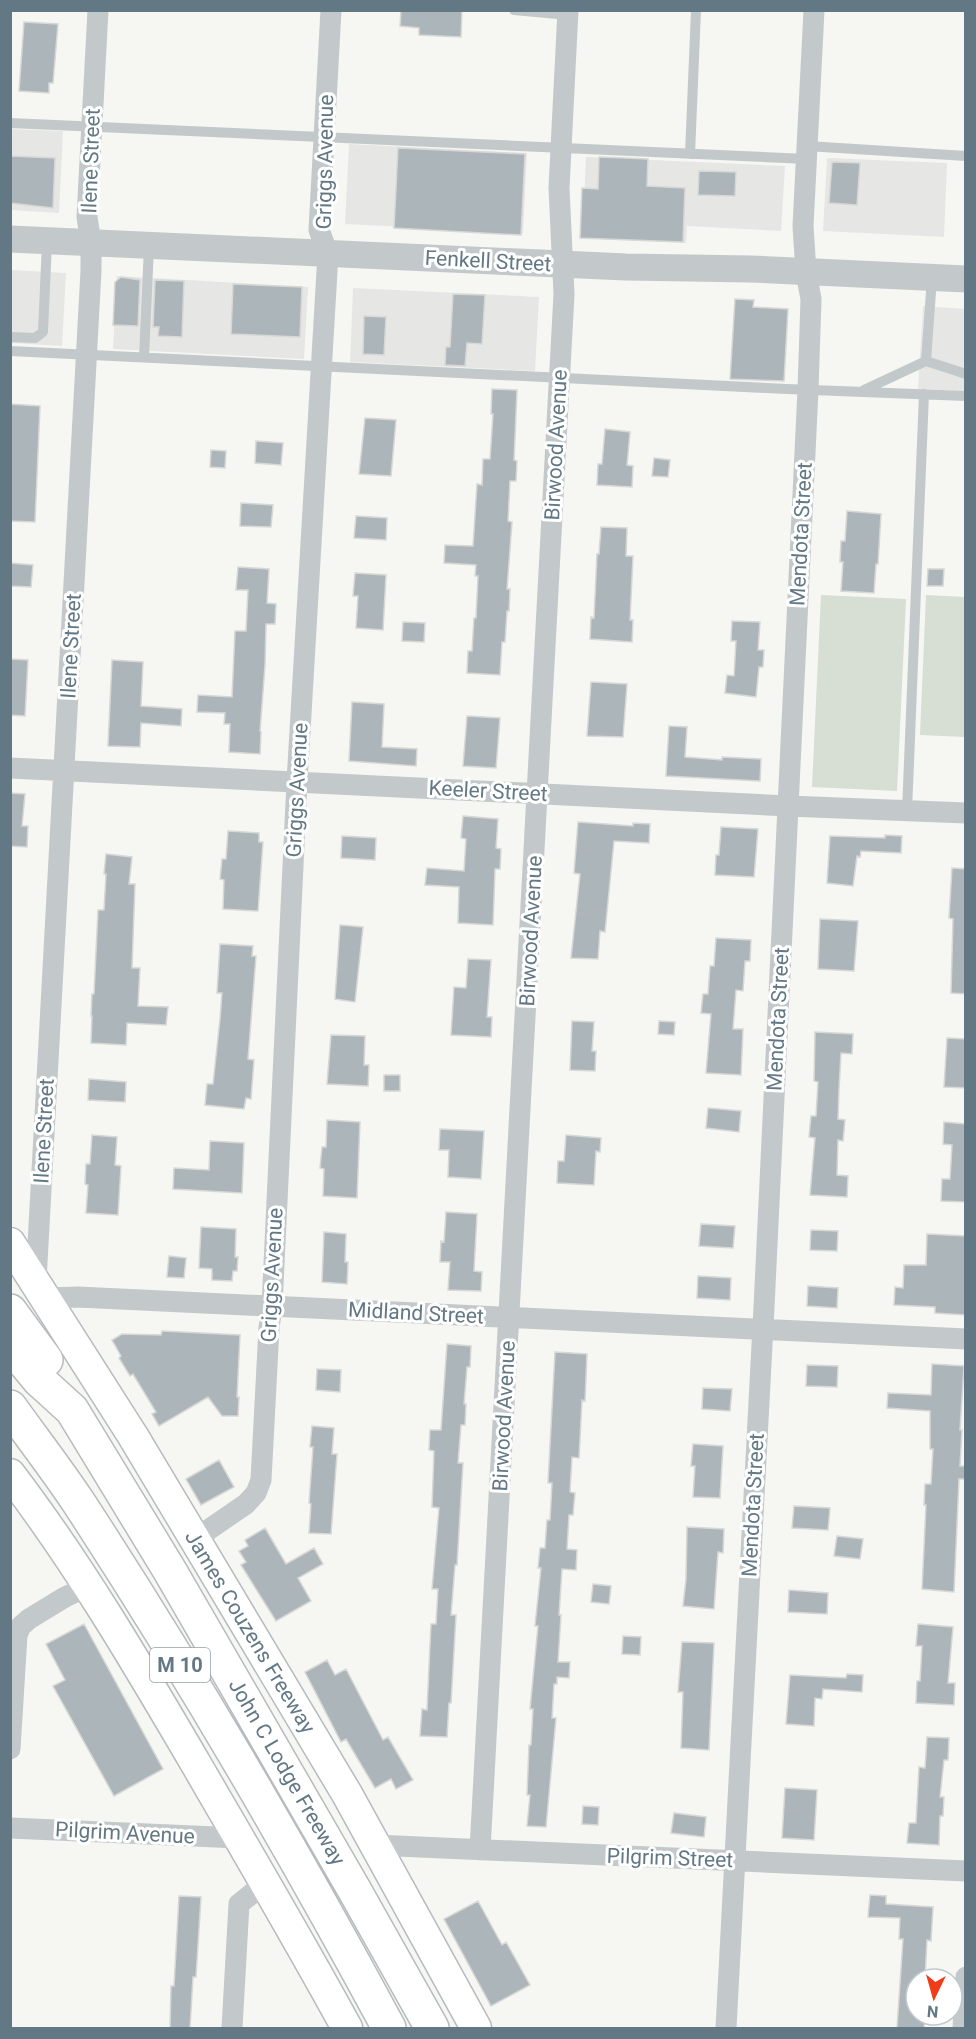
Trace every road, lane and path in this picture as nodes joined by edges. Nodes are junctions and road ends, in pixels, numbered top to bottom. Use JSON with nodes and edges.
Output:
{"nodes":[{"id":1,"x":98,"y":10,"type":"edge"},
{"id":2,"x":331,"y":10,"type":"edge"},
{"id":3,"x":514,"y":10,"type":"edge"},
{"id":4,"x":696,"y":10,"type":"edge"},
{"id":5,"x":814,"y":10,"type":"edge"},
{"id":6,"x":568,"y":13,"type":"edge"},
{"id":7,"x":10,"y":123,"type":"edge"},
{"id":8,"x":92,"y":127,"type":"junction"},
{"id":9,"x":324,"y":138,"type":"junction"},
{"id":10,"x":561,"y":148,"type":"junction"},
{"id":11,"x":807,"y":153,"type":"junction"},
{"id":12,"x":690,"y":154,"type":"junction"},
{"id":13,"x":966,"y":156,"type":"edge"},
{"id":14,"x":10,"y":239,"type":"edge"},
{"id":15,"x":47,"y":241,"type":"junction"},
{"id":16,"x":91,"y":243,"type":"junction"},
{"id":17,"x":149,"y":245,"type":"junction"},
{"id":18,"x":328,"y":254,"type":"junction"},
{"id":19,"x":562,"y":264,"type":"junction"},
{"id":20,"x":806,"y":272,"type":"junction"},
{"id":21,"x":932,"y":277,"type":"junction"},
{"id":22,"x":966,"y":279,"type":"edge"},
{"id":23,"x":10,"y":337,"type":"edge"},
{"id":24,"x":10,"y":351,"type":"edge"},
{"id":25,"x":86,"y":354,"type":"junction"},
{"id":26,"x":144,"y":357,"type":"junction"},
{"id":27,"x":926,"y":362,"type":"junction"},
{"id":28,"x":322,"y":366,"type":"junction"},
{"id":29,"x":966,"y":374,"type":"edge"},
{"id":30,"x":560,"y":377,"type":"junction"},
{"id":31,"x":808,"y":390,"type":"junction"},
{"id":32,"x":861,"y":392,"type":"junction"},
{"id":33,"x":924,"y":394,"type":"junction"},
{"id":34,"x":966,"y":396,"type":"edge"},
{"id":35,"x":10,"y":768,"type":"edge"},
{"id":36,"x":64,"y":770,"type":"junction"},
{"id":37,"x":297,"y":782,"type":"junction"},
{"id":38,"x":538,"y":793,"type":"junction"},
{"id":39,"x":788,"y":806,"type":"junction"},
{"id":40,"x":907,"y":811,"type":"junction"},
{"id":41,"x":966,"y":813,"type":"edge"},
{"id":42,"x":10,"y":1243,"type":"edge"},
{"id":43,"x":41,"y":1290,"type":"junction"},
{"id":44,"x":272,"y":1306,"type":"junction"},
{"id":45,"x":10,"y":1311,"type":"edge"},
{"id":46,"x":509,"y":1317,"type":"junction"},
{"id":47,"x":763,"y":1329,"type":"junction"},
{"id":48,"x":966,"y":1339,"type":"edge"},
{"id":49,"x":10,"y":1345,"type":"edge"},
{"id":50,"x":10,"y":1407,"type":"edge"},
{"id":51,"x":72,"y":1410,"type":"junction"},
{"id":52,"x":21,"y":1432,"type":"edge"},
{"id":53,"x":10,"y":1474,"type":"edge"},
{"id":54,"x":195,"y":1539,"type":"junction"},
{"id":55,"x":89,"y":1586,"type":"junction"},
{"id":56,"x":10,"y":1749,"type":"edge"},
{"id":57,"x":10,"y":1828,"type":"edge"},
{"id":58,"x":239,"y":1838,"type":"junction"},
{"id":59,"x":375,"y":1845,"type":"junction"},
{"id":60,"x":480,"y":1850,"type":"junction"},
{"id":61,"x":735,"y":1861,"type":"junction"},
{"id":62,"x":966,"y":1871,"type":"edge"},
{"id":63,"x":265,"y":1883,"type":"junction"},
{"id":64,"x":966,"y":1977,"type":"edge"},
{"id":65,"x":232,"y":2028,"type":"edge"},
{"id":66,"x":347,"y":2028,"type":"edge"},
{"id":67,"x":389,"y":2028,"type":"edge"},
{"id":68,"x":432,"y":2028,"type":"edge"},
{"id":69,"x":476,"y":2028,"type":"edge"},
{"id":70,"x":726,"y":2028,"type":"edge"},
{"id":71,"x":963,"y":2028,"type":"edge"}],
"edges":[{"from":1,"to":8,"type":"street","name":"Ilene Street"},
{"from":2,"to":9,"type":"street","name":"Griggs Avenue"},
{"from":3,"to":6,"type":"lane"},
{"from":4,"to":12,"type":"lane"},
{"from":5,"to":11,"type":"street","name":"Mendota Street"},
{"from":6,"to":10,"type":"street","name":"Birwood Avenue"},
{"from":7,"to":8,"type":"lane"},
{"from":8,"to":9,"type":"lane"},
{"from":8,"to":16,"type":"street","name":"Ilene Street"},
{"from":9,"to":10,"type":"lane"},
{"from":9,"to":18,"type":"street","name":"Griggs Avenue"},
{"from":10,"to":12,"type":"lane"},
{"from":10,"to":19,"type":"street","name":"Birwood Avenue"},
{"from":11,"to":12,"type":"lane"},
{"from":11,"to":13,"type":"lane"},
{"from":11,"to":20,"type":"street","name":"Mendota Street"},
{"from":14,"to":15,"type":"street","name":"Fenkell Street"},
{"from":15,"to":16,"type":"street","name":"Fenkell Street"},
{"from":15,"to":23,"type":"lane"},
{"from":16,"to":17,"type":"street","name":"Fenkell Street"},
{"from":16,"to":25,"type":"street","name":"Ilene Street"},
{"from":17,"to":18,"type":"street","name":"Fenkell Street"},
{"from":17,"to":26,"type":"lane"},
{"from":18,"to":19,"type":"street","name":"Fenkell Street"},
{"from":18,"to":28,"type":"street","name":"Griggs Avenue"},
{"from":19,"to":20,"type":"street","name":"Fenkell Street"},
{"from":19,"to":30,"type":"street","name":"Birwood Avenue"},
{"from":20,"to":21,"type":"street","name":"Fenkell Street"},
{"from":20,"to":31,"type":"street","name":"Mendota Street"},
{"from":21,"to":22,"type":"street","name":"Fenkell Street"},
{"from":21,"to":27,"type":"lane"},
{"from":24,"to":25,"type":"lane"},
{"from":25,"to":26,"type":"lane"},
{"from":25,"to":36,"type":"street","name":"Ilene Street"},
{"from":26,"to":28,"type":"lane"},
{"from":27,"to":29,"type":"lane"},
{"from":27,"to":32,"type":"lane"},
{"from":28,"to":30,"type":"lane"},
{"from":28,"to":37,"type":"street","name":"Griggs Avenue"},
{"from":30,"to":31,"type":"lane"},
{"from":30,"to":38,"type":"street","name":"Birwood Avenue"},
{"from":31,"to":32,"type":"lane"},
{"from":31,"to":39,"type":"street","name":"Mendota Street"},
{"from":32,"to":33,"type":"lane"},
{"from":33,"to":34,"type":"lane"},
{"from":33,"to":40,"type":"lane"},
{"from":35,"to":36,"type":"street","name":"Keeler Street"},
{"from":36,"to":37,"type":"street","name":"Keeler Street"},
{"from":36,"to":43,"type":"street","name":"Ilene Street"},
{"from":37,"to":38,"type":"street","name":"Keeler Street"},
{"from":37,"to":44,"type":"street","name":"Griggs Avenue"},
{"from":38,"to":39,"type":"street","name":"Keeler Street"},
{"from":38,"to":46,"type":"street","name":"Birwood Avenue"},
{"from":39,"to":40,"type":"street","name":"Keeler Street"},
{"from":39,"to":47,"type":"street","name":"Mendota Street"},
{"from":40,"to":41,"type":"street","name":"Keeler Street"},
{"from":42,"to":43,"type":"main road","name":"James Couzens Freeway"},
{"from":43,"to":44,"type":"street","name":"Midland Street"},
{"from":43,"to":54,"type":"main road","name":"James Couzens Freeway"},
{"from":44,"to":46,"type":"street","name":"Midland Street"},
{"from":44,"to":54,"type":"street","name":"Griggs Avenue"},
{"from":45,"to":51,"type":"highway"},
{"from":46,"to":47,"type":"street","name":"Midland Street"},
{"from":46,"to":60,"type":"street","name":"Birwood Avenue"},
{"from":47,"to":48,"type":"street","name":"Midland Street"},
{"from":47,"to":61,"type":"street","name":"Mendota Street"},
{"from":49,"to":51,"type":"highway","name":"John C Lodge Freeway","number":"M 10"},
{"from":50,"to":52,"type":"highway","name":"John C Lodge Freeway","number":"M 10"},
{"from":51,"to":68,"type":"highway","name":"John C Lodge Freeway","number":"M 10"},
{"from":52,"to":67,"type":"highway","name":"John C Lodge Freeway","number":"M 10"},
{"from":53,"to":55,"type":"main road"},
{"from":54,"to":59,"type":"main road","name":"James Couzens Freeway"},
{"from":55,"to":56,"type":"street"},
{"from":55,"to":58,"type":"main road"},
{"from":57,"to":58,"type":"street","name":"Pilgrim Avenue"},
{"from":58,"to":63,"type":"main road"},
{"from":59,"to":60,"type":"street","name":"Pilgrim Street"},
{"from":59,"to":69,"type":"main road","name":"James Couzens Freeway"},
{"from":60,"to":61,"type":"street","name":"Pilgrim Street"},
{"from":61,"to":62,"type":"street","name":"Pilgrim Street"},
{"from":61,"to":70,"type":"street","name":"Mendota Street"},
{"from":63,"to":65,"type":"street"},
{"from":63,"to":66,"type":"main road"},
{"from":64,"to":71,"type":"street"}]}
